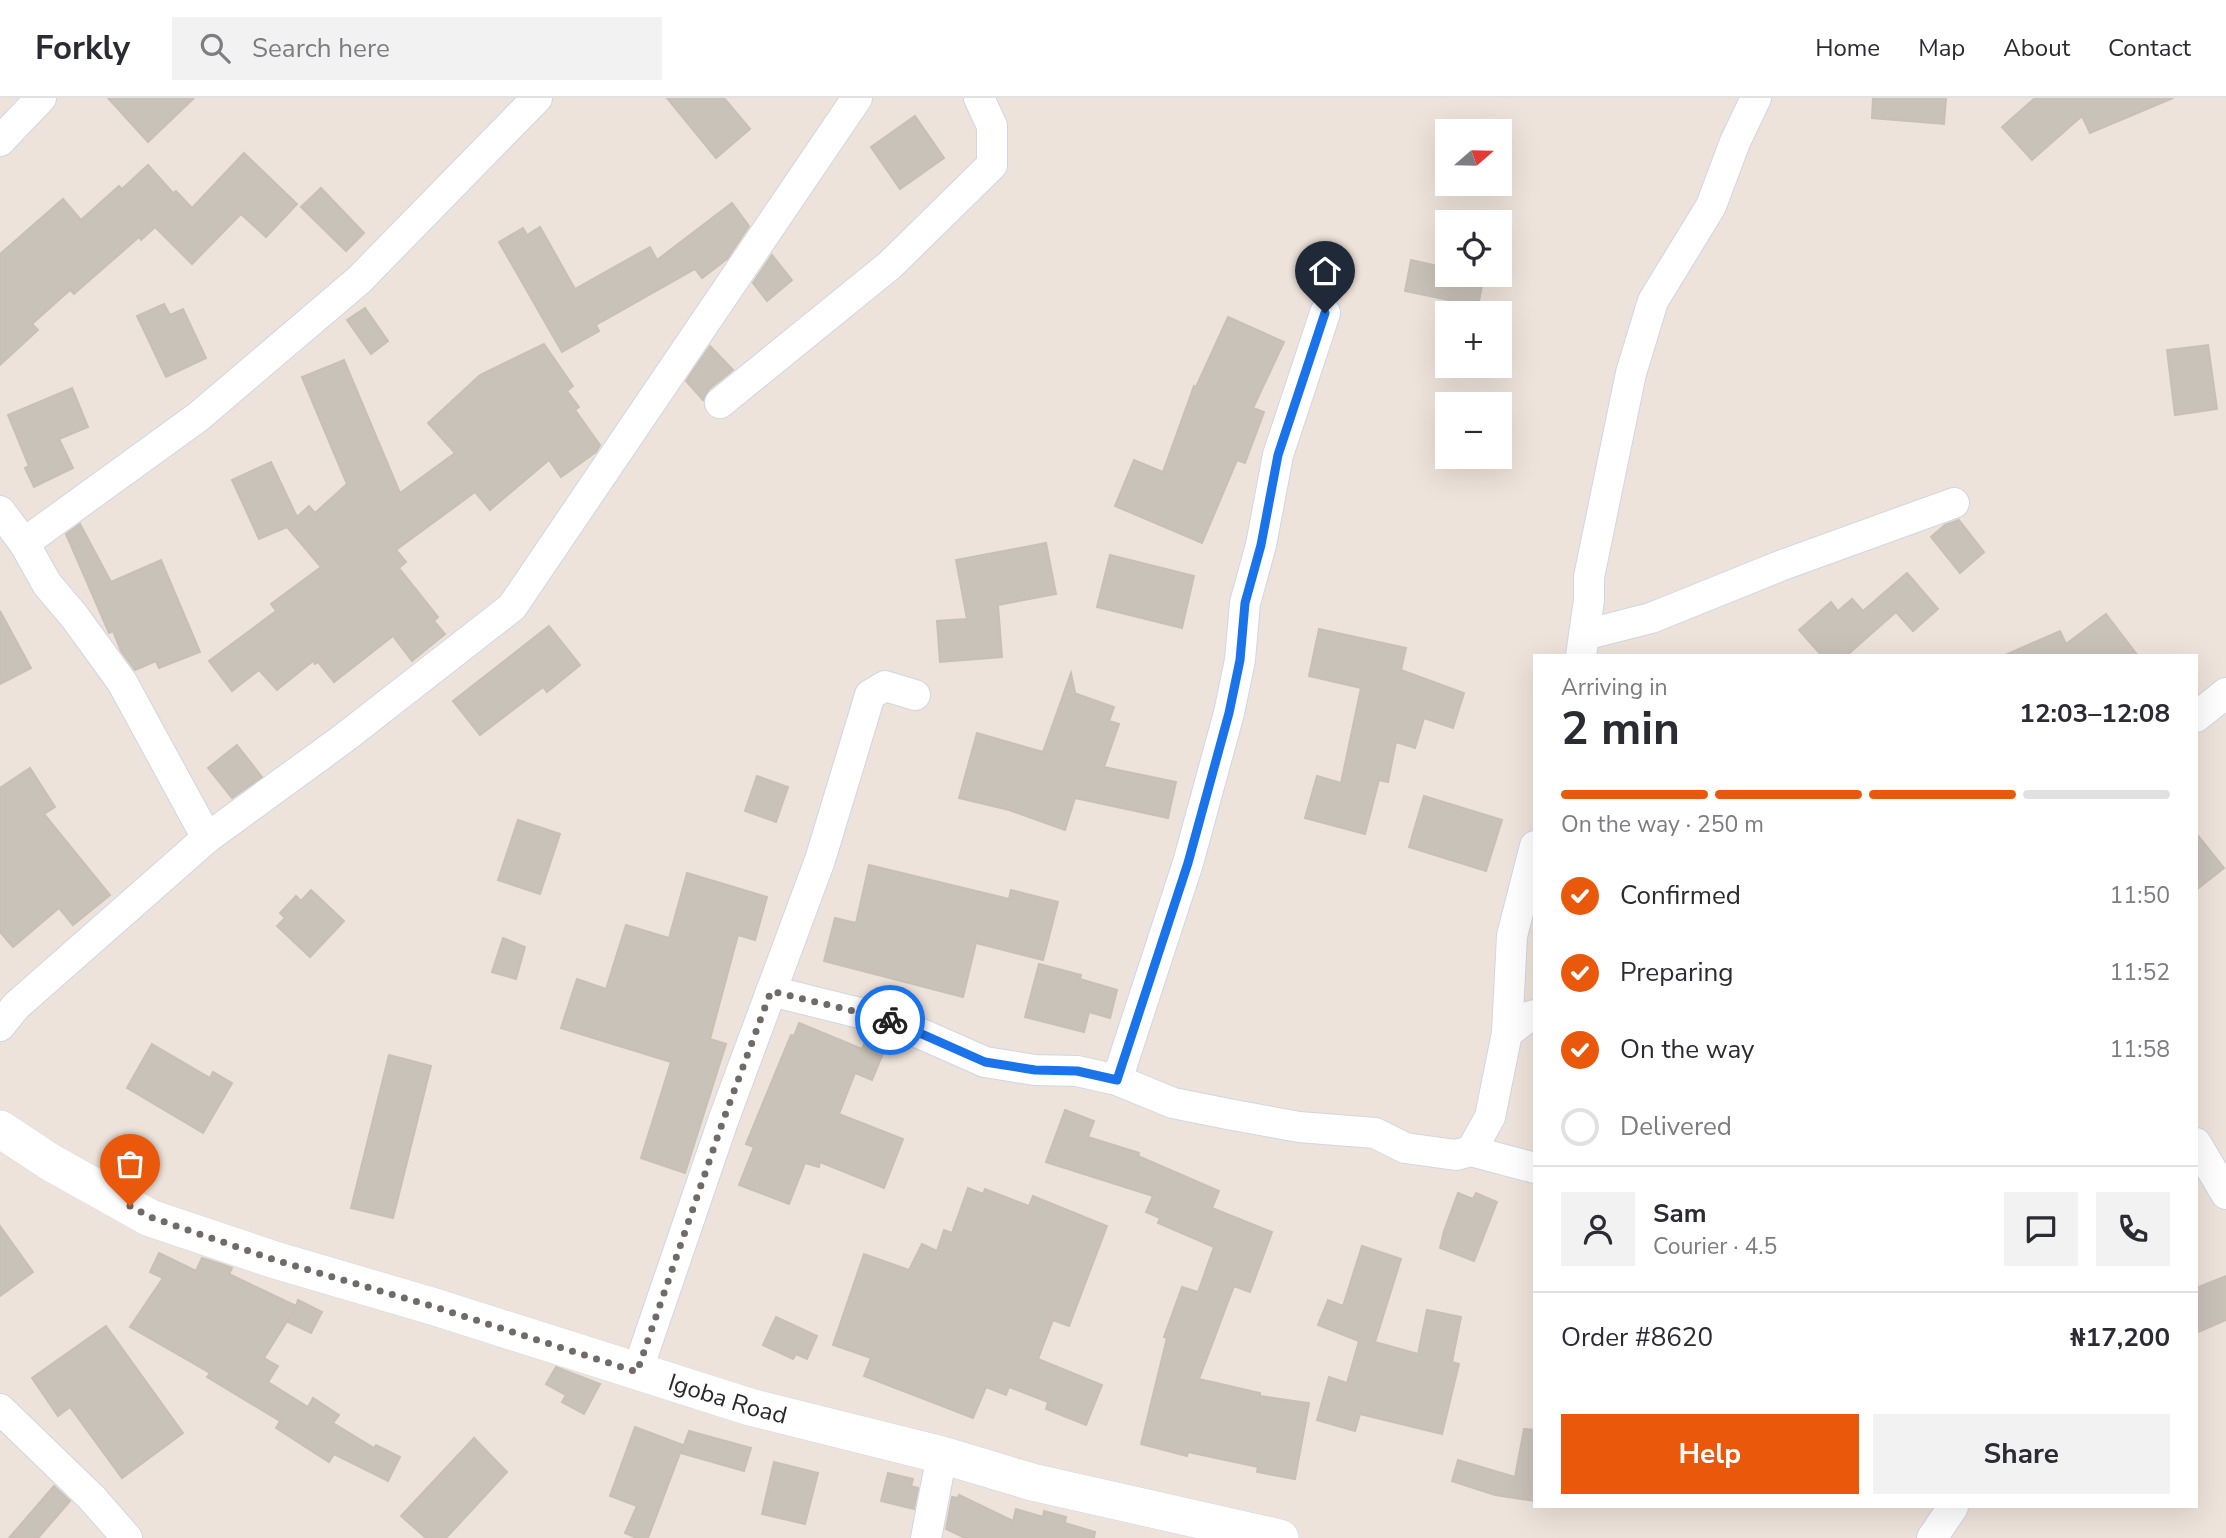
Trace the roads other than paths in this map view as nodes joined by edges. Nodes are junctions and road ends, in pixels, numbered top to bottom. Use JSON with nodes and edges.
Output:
{"nodes":[{"id":1,"x":41,"y":98,"type":"edge"},
{"id":2,"x":537,"y":98,"type":"edge"},
{"id":3,"x":857,"y":98,"type":"edge"},
{"id":4,"x":979,"y":98,"type":"edge"},
{"id":5,"x":1756,"y":98,"type":"edge"},
{"id":6,"x":0,"y":141,"type":"edge"},
{"id":7,"x":1325,"y":313,"type":"dead end"},
{"id":8,"x":720,"y":403,"type":"dead end"},
{"id":9,"x":1954,"y":503,"type":"dead end"},
{"id":10,"x":0,"y":511,"type":"edge"},
{"id":11,"x":24,"y":543,"type":"junction"},
{"id":12,"x":1583,"y":646,"type":"edge"},
{"id":13,"x":2226,"y":693,"type":"edge"},
{"id":14,"x":915,"y":695,"type":"dead end"},
{"id":15,"x":2198,"y":715,"type":"edge"},
{"id":16,"x":207,"y":838,"type":"junction"},
{"id":17,"x":1533,"y":854,"type":"edge"},
{"id":18,"x":771,"y":991,"type":"junction"},
{"id":19,"x":1533,"y":1016,"type":"edge"},
{"id":20,"x":0,"y":1026,"type":"edge"},
{"id":21,"x":1507,"y":1033,"type":"junction"},
{"id":22,"x":1117,"y":1080,"type":"junction"},
{"id":23,"x":0,"y":1129,"type":"edge"},
{"id":24,"x":2198,"y":1146,"type":"edge"},
{"id":25,"x":1471,"y":1151,"type":"junction"},
{"id":26,"x":1533,"y":1167,"type":"edge"},
{"id":27,"x":2226,"y":1194,"type":"edge"},
{"id":28,"x":637,"y":1372,"type":"junction"},
{"id":29,"x":0,"y":1409,"type":"edge"},
{"id":30,"x":942,"y":1455,"type":"junction"},
{"id":31,"x":1952,"y":1508,"type":"edge"},
{"id":32,"x":1206,"y":1529,"type":"edge"},
{"id":33,"x":127,"y":1538,"type":"edge"},
{"id":34,"x":926,"y":1538,"type":"edge"},
{"id":35,"x":1280,"y":1538,"type":"edge"},
{"id":36,"x":1933,"y":1538,"type":"edge"}],
"edges":[{"from":1,"to":6,"type":"street"},
{"from":2,"to":11,"type":"street"},
{"from":3,"to":16,"type":"street"},
{"from":4,"to":8,"type":"street"},
{"from":5,"to":12,"type":"street"},
{"from":7,"to":22,"type":"street"},
{"from":9,"to":12,"type":"street"},
{"from":10,"to":11,"type":"street"},
{"from":11,"to":16,"type":"street"},
{"from":13,"to":15,"type":"street"},
{"from":14,"to":18,"type":"street"},
{"from":16,"to":20,"type":"street"},
{"from":17,"to":21,"type":"street"},
{"from":18,"to":22,"type":"street"},
{"from":18,"to":28,"type":"street"},
{"from":19,"to":21,"type":"street"},
{"from":21,"to":25,"type":"street"},
{"from":22,"to":25,"type":"street"},
{"from":23,"to":28,"type":"street","name":"Igoba Road"},
{"from":24,"to":27,"type":"street"},
{"from":25,"to":26,"type":"street"},
{"from":28,"to":30,"type":"street","name":"Igoba Road"},
{"from":29,"to":33,"type":"street"},
{"from":30,"to":32,"type":"street","name":"Igoba Road"},
{"from":30,"to":34,"type":"street"},
{"from":31,"to":36,"type":"street"},
{"from":32,"to":35,"type":"street","name":"Igoba Road"}]}
